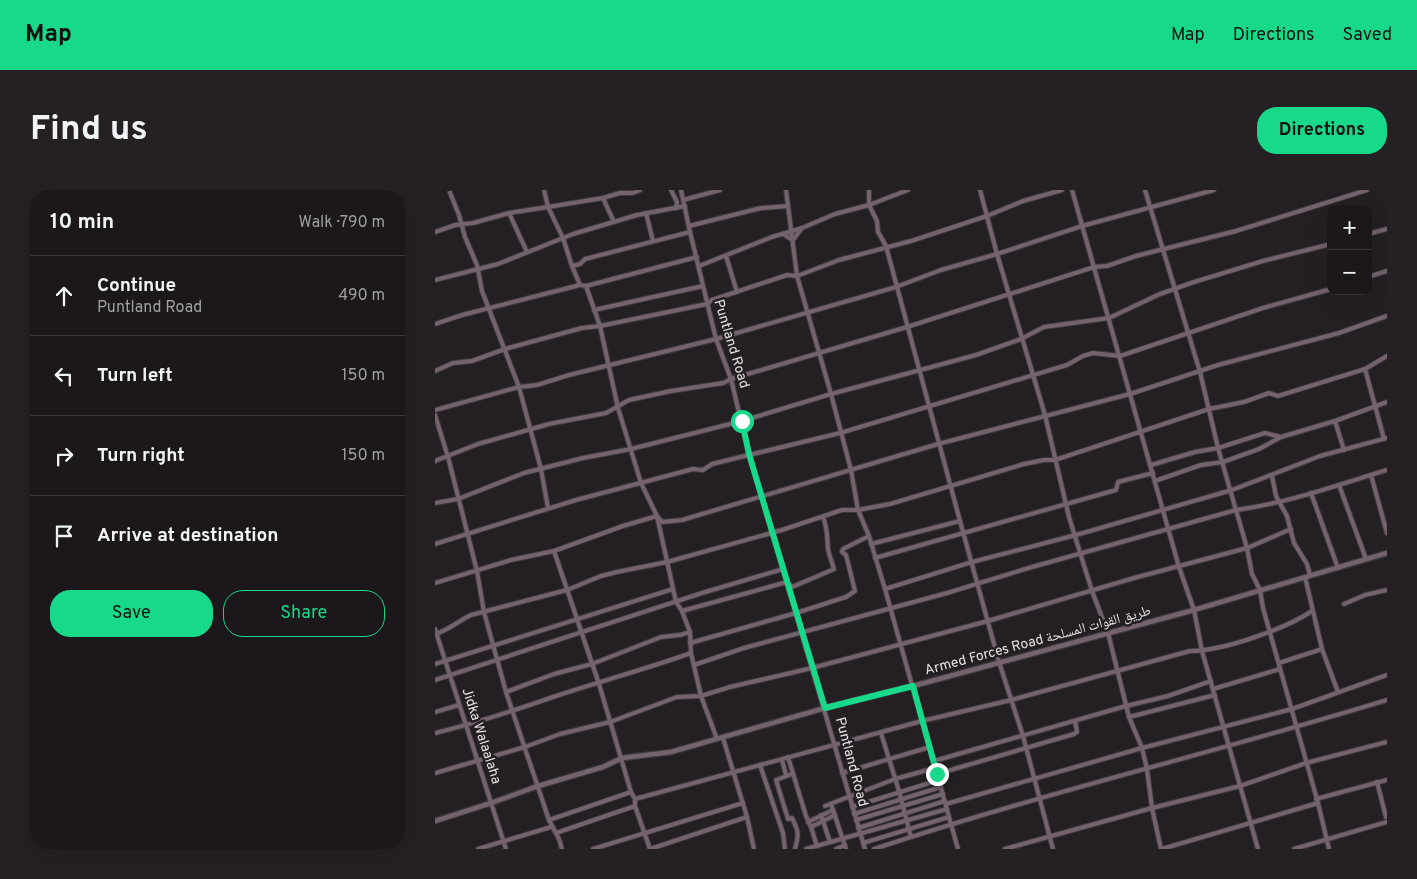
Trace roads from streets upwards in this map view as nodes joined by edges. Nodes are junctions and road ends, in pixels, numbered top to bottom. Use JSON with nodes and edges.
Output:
{"nodes":[{"id":1,"x":450,"y":190,"type":"edge"},
{"id":2,"x":545,"y":190,"type":"edge"},
{"id":3,"x":641,"y":190,"type":"edge"},
{"id":4,"x":671,"y":190,"type":"edge"},
{"id":5,"x":681,"y":190,"type":"edge"},
{"id":6,"x":720,"y":190,"type":"edge"},
{"id":7,"x":786,"y":190,"type":"edge"},
{"id":8,"x":869,"y":190,"type":"edge"},
{"id":9,"x":909,"y":190,"type":"edge"},
{"id":10,"x":980,"y":190,"type":"edge"},
{"id":11,"x":1062,"y":190,"type":"edge"},
{"id":12,"x":1072,"y":190,"type":"edge"},
{"id":13,"x":1145,"y":190,"type":"edge"},
{"id":14,"x":1214,"y":190,"type":"edge"},
{"id":15,"x":1367,"y":190,"type":"edge"},
{"id":16,"x":621,"y":192,"type":"edge"},
{"id":17,"x":603,"y":198,"type":"junction"},
{"id":18,"x":683,"y":200,"type":"junction"},
{"id":19,"x":869,"y":205,"type":"junction"},
{"id":20,"x":547,"y":206,"type":"junction"},
{"id":21,"x":685,"y":206,"type":"junction"},
{"id":22,"x":788,"y":206,"type":"junction"},
{"id":23,"x":676,"y":208,"type":"junction"},
{"id":24,"x":1150,"y":208,"type":"junction"},
{"id":25,"x":509,"y":213,"type":"junction"},
{"id":26,"x":646,"y":213,"type":"junction"},
{"id":27,"x":987,"y":216,"type":"junction"},
{"id":28,"x":614,"y":222,"type":"junction"},
{"id":29,"x":462,"y":224,"type":"junction"},
{"id":30,"x":689,"y":226,"type":"junction"},
{"id":31,"x":1083,"y":226,"type":"junction"},
{"id":32,"x":802,"y":228,"type":"junction"},
{"id":33,"x":1387,"y":229,"type":"edge"},
{"id":34,"x":792,"y":231,"type":"junction"},
{"id":35,"x":435,"y":232,"type":"edge"},
{"id":36,"x":689,"y":232,"type":"junction"},
{"id":37,"x":1372,"y":233,"type":"edge"},
{"id":38,"x":783,"y":234,"type":"junction"},
{"id":39,"x":563,"y":238,"type":"junction"},
{"id":40,"x":793,"y":240,"type":"junction"},
{"id":41,"x":653,"y":241,"type":"junction"},
{"id":42,"x":1327,"y":245,"type":"edge"},
{"id":43,"x":886,"y":246,"type":"junction"},
{"id":44,"x":1163,"y":250,"type":"junction"},
{"id":45,"x":527,"y":252,"type":"junction"},
{"id":46,"x":997,"y":254,"type":"junction"},
{"id":47,"x":726,"y":256,"type":"junction"},
{"id":48,"x":697,"y":257,"type":"junction"},
{"id":49,"x":572,"y":266,"type":"junction"},
{"id":50,"x":699,"y":266,"type":"junction"},
{"id":51,"x":1094,"y":267,"type":"junction"},
{"id":52,"x":477,"y":270,"type":"junction"},
{"id":53,"x":1387,"y":271,"type":"edge"},
{"id":54,"x":797,"y":276,"type":"junction"},
{"id":55,"x":1372,"y":276,"type":"edge"},
{"id":56,"x":435,"y":280,"type":"edge"},
{"id":57,"x":580,"y":285,"type":"junction"},
{"id":58,"x":586,"y":286,"type":"junction"},
{"id":59,"x":703,"y":286,"type":"junction"},
{"id":60,"x":896,"y":287,"type":"junction"},
{"id":61,"x":1175,"y":289,"type":"junction"},
{"id":62,"x":1327,"y":290,"type":"edge"},
{"id":63,"x":737,"y":292,"type":"junction"},
{"id":64,"x":1009,"y":294,"type":"junction"},
{"id":65,"x":707,"y":304,"type":"junction"},
{"id":66,"x":488,"y":309,"type":"junction"},
{"id":67,"x":594,"y":310,"type":"junction"},
{"id":68,"x":808,"y":312,"type":"junction"},
{"id":69,"x":1387,"y":316,"type":"edge"},
{"id":70,"x":1109,"y":318,"type":"junction"},
{"id":71,"x":435,"y":324,"type":"edge"},
{"id":72,"x":600,"y":326,"type":"junction"},
{"id":73,"x":907,"y":327,"type":"junction"},
{"id":74,"x":1187,"y":333,"type":"junction"},
{"id":75,"x":716,"y":339,"type":"junction"},
{"id":76,"x":1021,"y":339,"type":"junction"},
{"id":77,"x":505,"y":349,"type":"junction"},
{"id":78,"x":819,"y":352,"type":"junction"},
{"id":79,"x":1119,"y":356,"type":"junction"},
{"id":80,"x":1387,"y":356,"type":"edge"},
{"id":81,"x":609,"y":365,"type":"junction"},
{"id":82,"x":1365,"y":369,"type":"junction"},
{"id":83,"x":918,"y":370,"type":"junction"},
{"id":84,"x":435,"y":371,"type":"edge"},
{"id":85,"x":1199,"y":372,"type":"junction"},
{"id":86,"x":1034,"y":375,"type":"junction"},
{"id":87,"x":731,"y":379,"type":"junction"},
{"id":88,"x":519,"y":388,"type":"junction"},
{"id":89,"x":831,"y":394,"type":"junction"},
{"id":90,"x":1130,"y":394,"type":"junction"},
{"id":91,"x":1387,"y":402,"type":"edge"},
{"id":92,"x":1375,"y":405,"type":"junction"},
{"id":93,"x":617,"y":408,"type":"junction"},
{"id":94,"x":928,"y":408,"type":"junction"},
{"id":95,"x":1209,"y":409,"type":"junction"},
{"id":96,"x":435,"y":410,"type":"edge"},
{"id":97,"x":435,"y":415,"type":"edge"},
{"id":98,"x":1045,"y":415,"type":"junction"},
{"id":99,"x":742,"y":421,"type":"junction"},
{"id":100,"x":1335,"y":421,"type":"junction"},
{"id":101,"x":530,"y":430,"type":"junction"},
{"id":102,"x":840,"y":432,"type":"junction"},
{"id":103,"x":1141,"y":433,"type":"junction"},
{"id":104,"x":1281,"y":436,"type":"junction"},
{"id":105,"x":1385,"y":439,"type":"edge"},
{"id":106,"x":939,"y":444,"type":"junction"},
{"id":107,"x":1218,"y":448,"type":"junction"},
{"id":108,"x":631,"y":450,"type":"junction"},
{"id":109,"x":1344,"y":450,"type":"junction"},
{"id":110,"x":749,"y":454,"type":"junction"},
{"id":111,"x":448,"y":457,"type":"junction"},
{"id":112,"x":435,"y":460,"type":"edge"},
{"id":113,"x":1055,"y":460,"type":"junction"},
{"id":114,"x":1223,"y":462,"type":"junction"},
{"id":115,"x":1151,"y":465,"type":"junction"},
{"id":116,"x":541,"y":469,"type":"junction"},
{"id":117,"x":851,"y":470,"type":"junction"},
{"id":118,"x":1387,"y":470,"type":"edge"},
{"id":119,"x":1153,"y":473,"type":"junction"},
{"id":120,"x":1371,"y":475,"type":"junction"},
{"id":121,"x":1272,"y":476,"type":"junction"},
{"id":122,"x":1155,"y":481,"type":"junction"},
{"id":123,"x":641,"y":482,"type":"junction"},
{"id":124,"x":1339,"y":485,"type":"junction"},
{"id":125,"x":950,"y":486,"type":"junction"},
{"id":126,"x":1232,"y":490,"type":"junction"},
{"id":127,"x":1311,"y":493,"type":"junction"},
{"id":128,"x":762,"y":497,"type":"junction"},
{"id":129,"x":458,"y":499,"type":"junction"},
{"id":130,"x":1279,"y":502,"type":"junction"},
{"id":131,"x":435,"y":504,"type":"edge"},
{"id":132,"x":1065,"y":504,"type":"junction"},
{"id":133,"x":548,"y":508,"type":"junction"},
{"id":134,"x":1163,"y":509,"type":"junction"},
{"id":135,"x":858,"y":510,"type":"junction"},
{"id":136,"x":1236,"y":510,"type":"junction"},
{"id":137,"x":657,"y":516,"type":"junction"},
{"id":138,"x":823,"y":517,"type":"junction"},
{"id":139,"x":959,"y":521,"type":"junction"},
{"id":140,"x":1291,"y":529,"type":"junction"},
{"id":141,"x":1168,"y":530,"type":"junction"},
{"id":142,"x":773,"y":533,"type":"junction"},
{"id":143,"x":963,"y":533,"type":"junction"},
{"id":144,"x":1387,"y":533,"type":"edge"},
{"id":145,"x":467,"y":535,"type":"junction"},
{"id":146,"x":1076,"y":535,"type":"junction"},
{"id":147,"x":869,"y":536,"type":"junction"},
{"id":148,"x":435,"y":544,"type":"edge"},
{"id":149,"x":871,"y":544,"type":"junction"},
{"id":150,"x":1247,"y":548,"type":"junction"},
{"id":151,"x":554,"y":551,"type":"junction"},
{"id":152,"x":1387,"y":553,"type":"edge"},
{"id":153,"x":1080,"y":554,"type":"junction"},
{"id":154,"x":875,"y":558,"type":"junction"},
{"id":155,"x":1366,"y":559,"type":"junction"},
{"id":156,"x":667,"y":562,"type":"junction"},
{"id":157,"x":972,"y":562,"type":"junction"},
{"id":158,"x":1179,"y":566,"type":"junction"},
{"id":159,"x":1338,"y":568,"type":"junction"},
{"id":160,"x":783,"y":569,"type":"junction"},
{"id":161,"x":477,"y":571,"type":"junction"},
{"id":162,"x":1307,"y":576,"type":"junction"},
{"id":163,"x":787,"y":582,"type":"junction"},
{"id":164,"x":435,"y":583,"type":"edge"},
{"id":165,"x":977,"y":584,"type":"junction"},
{"id":166,"x":673,"y":589,"type":"junction"},
{"id":167,"x":885,"y":589,"type":"junction"},
{"id":168,"x":567,"y":590,"type":"junction"},
{"id":169,"x":1260,"y":590,"type":"junction"},
{"id":170,"x":1387,"y":590,"type":"edge"},
{"id":171,"x":1091,"y":591,"type":"junction"},
{"id":172,"x":676,"y":602,"type":"junction"},
{"id":173,"x":1345,"y":604,"type":"dead end"},
{"id":174,"x":889,"y":608,"type":"junction"},
{"id":175,"x":1194,"y":610,"type":"junction"},
{"id":176,"x":682,"y":611,"type":"junction"},
{"id":177,"x":1312,"y":611,"type":"junction"},
{"id":178,"x":484,"y":612,"type":"junction"},
{"id":179,"x":796,"y":613,"type":"junction"},
{"id":180,"x":577,"y":619,"type":"junction"},
{"id":181,"x":988,"y":621,"type":"junction"},
{"id":182,"x":1270,"y":631,"type":"junction"},
{"id":183,"x":582,"y":632,"type":"junction"},
{"id":184,"x":690,"y":632,"type":"junction"},
{"id":185,"x":436,"y":633,"type":"edge"},
{"id":186,"x":802,"y":633,"type":"junction"},
{"id":187,"x":1108,"y":633,"type":"junction"},
{"id":188,"x":690,"y":643,"type":"junction"},
{"id":189,"x":900,"y":644,"type":"junction"},
{"id":190,"x":495,"y":645,"type":"junction"},
{"id":191,"x":1322,"y":649,"type":"junction"},
{"id":192,"x":1202,"y":651,"type":"junction"},
{"id":193,"x":691,"y":653,"type":"junction"},
{"id":194,"x":497,"y":659,"type":"junction"},
{"id":195,"x":444,"y":661,"type":"junction"},
{"id":196,"x":999,"y":662,"type":"junction"},
{"id":197,"x":1279,"y":663,"type":"junction"},
{"id":198,"x":435,"y":664,"type":"edge"},
{"id":199,"x":592,"y":664,"type":"junction"},
{"id":200,"x":695,"y":665,"type":"junction"},
{"id":201,"x":812,"y":668,"type":"junction"},
{"id":202,"x":1280,"y":669,"type":"junction"},
{"id":203,"x":1116,"y":670,"type":"junction"},
{"id":204,"x":1387,"y":675,"type":"edge"},
{"id":205,"x":449,"y":676,"type":"junction"},
{"id":206,"x":435,"y":680,"type":"edge"},
{"id":207,"x":1211,"y":681,"type":"junction"},
{"id":208,"x":599,"y":684,"type":"junction"},
{"id":209,"x":913,"y":686,"type":"junction"},
{"id":210,"x":1213,"y":689,"type":"junction"},
{"id":211,"x":507,"y":692,"type":"junction"},
{"id":212,"x":1338,"y":692,"type":"junction"},
{"id":213,"x":1215,"y":695,"type":"junction"},
{"id":214,"x":701,"y":696,"type":"junction"},
{"id":215,"x":1011,"y":700,"type":"junction"},
{"id":216,"x":1387,"y":700,"type":"edge"},
{"id":217,"x":459,"y":705,"type":"junction"},
{"id":218,"x":1126,"y":706,"type":"junction"},
{"id":219,"x":825,"y":708,"type":"junction"},
{"id":220,"x":1292,"y":709,"type":"junction"},
{"id":221,"x":435,"y":712,"type":"edge"},
{"id":222,"x":513,"y":712,"type":"junction"},
{"id":223,"x":1129,"y":717,"type":"junction"},
{"id":224,"x":922,"y":721,"type":"junction"},
{"id":225,"x":1075,"y":721,"type":"junction"},
{"id":226,"x":610,"y":722,"type":"junction"},
{"id":227,"x":466,"y":726,"type":"junction"},
{"id":228,"x":1223,"y":726,"type":"junction"},
{"id":229,"x":1297,"y":728,"type":"junction"},
{"id":230,"x":881,"y":732,"type":"junction"},
{"id":231,"x":435,"y":733,"type":"edge"},
{"id":232,"x":1023,"y":736,"type":"junction"},
{"id":233,"x":723,"y":738,"type":"junction"},
{"id":234,"x":717,"y":739,"type":"junction"},
{"id":235,"x":1387,"y":742,"type":"edge"},
{"id":236,"x":835,"y":745,"type":"junction"},
{"id":237,"x":1229,"y":746,"type":"junction"},
{"id":238,"x":525,"y":747,"type":"junction"},
{"id":239,"x":929,"y":747,"type":"junction"},
{"id":240,"x":1142,"y":748,"type":"junction"},
{"id":241,"x":1025,"y":749,"type":"junction"},
{"id":242,"x":788,"y":757,"type":"junction"},
{"id":243,"x":622,"y":758,"type":"junction"},
{"id":244,"x":889,"y":758,"type":"junction"},
{"id":245,"x":782,"y":760,"type":"junction"},
{"id":246,"x":478,"y":761,"type":"junction"},
{"id":247,"x":934,"y":761,"type":"junction"},
{"id":248,"x":1306,"y":763,"type":"junction"},
{"id":249,"x":760,"y":765,"type":"junction"},
{"id":250,"x":935,"y":768,"type":"junction"},
{"id":251,"x":1147,"y":769,"type":"junction"},
{"id":252,"x":435,"y":773,"type":"edge"},
{"id":253,"x":733,"y":773,"type":"junction"},
{"id":254,"x":842,"y":773,"type":"junction"},
{"id":255,"x":792,"y":774,"type":"junction"},
{"id":256,"x":937,"y":774,"type":"junction"},
{"id":257,"x":786,"y":775,"type":"junction"},
{"id":258,"x":1034,"y":778,"type":"junction"},
{"id":259,"x":895,"y":779,"type":"junction"},
{"id":260,"x":939,"y":780,"type":"junction"},
{"id":261,"x":1387,"y":780,"type":"edge"},
{"id":262,"x":1377,"y":782,"type":"junction"},
{"id":263,"x":538,"y":786,"type":"junction"},
{"id":264,"x":1240,"y":786,"type":"junction"},
{"id":265,"x":941,"y":787,"type":"junction"},
{"id":266,"x":899,"y":791,"type":"junction"},
{"id":267,"x":631,"y":792,"type":"junction"},
{"id":268,"x":943,"y":794,"type":"junction"},
{"id":269,"x":849,"y":796,"type":"junction"},
{"id":270,"x":901,"y":798,"type":"junction"},
{"id":271,"x":1040,"y":798,"type":"junction"},
{"id":272,"x":635,"y":799,"type":"junction"},
{"id":273,"x":1317,"y":801,"type":"junction"},
{"id":274,"x":491,"y":803,"type":"junction"},
{"id":275,"x":743,"y":803,"type":"junction"},
{"id":276,"x":831,"y":804,"type":"junction"},
{"id":277,"x":946,"y":805,"type":"junction"},
{"id":278,"x":635,"y":806,"type":"junction"},
{"id":279,"x":825,"y":806,"type":"dead end"},
{"id":280,"x":852,"y":806,"type":"junction"},
{"id":281,"x":903,"y":806,"type":"junction"},
{"id":282,"x":1152,"y":808,"type":"junction"},
{"id":283,"x":833,"y":810,"type":"junction"},
{"id":284,"x":905,"y":813,"type":"junction"},
{"id":285,"x":854,"y":814,"type":"junction"},
{"id":286,"x":821,"y":815,"type":"junction"},
{"id":287,"x":835,"y":815,"type":"junction"},
{"id":288,"x":747,"y":817,"type":"junction"},
{"id":289,"x":949,"y":817,"type":"junction"},
{"id":290,"x":1387,"y":818,"type":"edge"},
{"id":291,"x":788,"y":819,"type":"junction"},
{"id":292,"x":549,"y":820,"type":"junction"},
{"id":293,"x":855,"y":820,"type":"junction"},
{"id":294,"x":907,"y":820,"type":"junction"},
{"id":295,"x":435,"y":821,"type":"edge"},
{"id":296,"x":823,"y":821,"type":"junction"},
{"id":297,"x":779,"y":822,"type":"junction"},
{"id":298,"x":808,"y":822,"type":"junction"},
{"id":299,"x":1251,"y":824,"type":"junction"},
{"id":300,"x":811,"y":826,"type":"junction"},
{"id":301,"x":951,"y":826,"type":"junction"},
{"id":302,"x":551,"y":827,"type":"junction"},
{"id":303,"x":858,"y":828,"type":"junction"},
{"id":304,"x":909,"y":828,"type":"junction"},
{"id":305,"x":556,"y":833,"type":"junction"},
{"id":306,"x":644,"y":833,"type":"junction"},
{"id":307,"x":860,"y":834,"type":"junction"},
{"id":308,"x":1050,"y":835,"type":"junction"},
{"id":309,"x":911,"y":837,"type":"junction"},
{"id":310,"x":843,"y":838,"type":"junction"},
{"id":311,"x":1326,"y":840,"type":"junction"},
{"id":312,"x":503,"y":841,"type":"junction"},
{"id":313,"x":831,"y":842,"type":"junction"},
{"id":314,"x":863,"y":843,"type":"junction"},
{"id":315,"x":817,"y":846,"type":"junction"},
{"id":316,"x":846,"y":847,"type":"edge"},
{"id":317,"x":754,"y":848,"type":"edge"},
{"id":318,"x":478,"y":849,"type":"edge"},
{"id":319,"x":506,"y":849,"type":"edge"},
{"id":320,"x":562,"y":849,"type":"edge"},
{"id":321,"x":593,"y":849,"type":"edge"},
{"id":322,"x":650,"y":849,"type":"edge"},
{"id":323,"x":748,"y":849,"type":"edge"},
{"id":324,"x":785,"y":849,"type":"edge"},
{"id":325,"x":795,"y":849,"type":"edge"},
{"id":326,"x":806,"y":849,"type":"edge"},
{"id":327,"x":836,"y":849,"type":"edge"},
{"id":328,"x":865,"y":849,"type":"edge"},
{"id":329,"x":874,"y":849,"type":"edge"},
{"id":330,"x":958,"y":849,"type":"edge"},
{"id":331,"x":1005,"y":849,"type":"edge"},
{"id":332,"x":1053,"y":849,"type":"edge"},
{"id":333,"x":1161,"y":849,"type":"edge"},
{"id":334,"x":1258,"y":849,"type":"edge"},
{"id":335,"x":1294,"y":849,"type":"edge"},
{"id":336,"x":1329,"y":849,"type":"edge"}],
"edges":[{"from":1,"to":29,"type":"street"},
{"from":2,"to":20,"type":"street"},
{"from":3,"to":16,"type":"street"},
{"from":4,"to":23,"type":"street"},
{"from":5,"to":18,"type":"street","name":"Puntland Road"},
{"from":6,"to":18,"type":"street"},
{"from":7,"to":22,"type":"street"},
{"from":8,"to":19,"type":"street"},
{"from":9,"to":19,"type":"street"},
{"from":10,"to":27,"type":"street"},
{"from":11,"to":27,"type":"street"},
{"from":12,"to":31,"type":"street"},
{"from":13,"to":24,"type":"street"},
{"from":14,"to":24,"type":"street"},
{"from":15,"to":44,"type":"street"},
{"from":16,"to":17,"type":"street"},
{"from":17,"to":20,"type":"street"},
{"from":17,"to":28,"type":"street"},
{"from":18,"to":21,"type":"street","name":"Puntland Road"},
{"from":19,"to":32,"type":"street"},
{"from":19,"to":43,"type":"street"},
{"from":20,"to":25,"type":"street"},
{"from":20,"to":39,"type":"street"},
{"from":21,"to":23,"type":"street"},
{"from":21,"to":30,"type":"street","name":"Puntland Road"},
{"from":22,"to":30,"type":"street"},
{"from":22,"to":34,"type":"street"},
{"from":23,"to":26,"type":"street"},
{"from":24,"to":31,"type":"street"},
{"from":24,"to":44,"type":"street"},
{"from":25,"to":29,"type":"street"},
{"from":25,"to":45,"type":"street"},
{"from":26,"to":28,"type":"street"},
{"from":26,"to":41,"type":"street"},
{"from":27,"to":43,"type":"street"},
{"from":27,"to":46,"type":"street"},
{"from":28,"to":39,"type":"street"},
{"from":29,"to":35,"type":"street"},
{"from":29,"to":52,"type":"street"},
{"from":30,"to":36,"type":"street","name":"Puntland Road"},
{"from":31,"to":46,"type":"street"},
{"from":31,"to":51,"type":"street"},
{"from":32,"to":34,"type":"street"},
{"from":32,"to":40,"type":"street"},
{"from":33,"to":37,"type":"street"},
{"from":34,"to":38,"type":"street"},
{"from":34,"to":40,"type":"street"},
{"from":36,"to":41,"type":"street"},
{"from":36,"to":48,"type":"street","name":"Puntland Road"},
{"from":38,"to":40,"type":"street"},
{"from":38,"to":47,"type":"street"},
{"from":39,"to":45,"type":"street"},
{"from":39,"to":49,"type":"street"},
{"from":40,"to":54,"type":"street"},
{"from":41,"to":49,"type":"street"},
{"from":42,"to":61,"type":"street"},
{"from":43,"to":54,"type":"street"},
{"from":43,"to":60,"type":"street"},
{"from":44,"to":51,"type":"street"},
{"from":44,"to":61,"type":"street"},
{"from":45,"to":52,"type":"street"},
{"from":46,"to":60,"type":"street"},
{"from":46,"to":64,"type":"street"},
{"from":47,"to":50,"type":"street"},
{"from":47,"to":63,"type":"street"},
{"from":48,"to":50,"type":"street","name":"Puntland Road"},
{"from":48,"to":58,"type":"street"},
{"from":49,"to":57,"type":"street"},
{"from":50,"to":59,"type":"street","name":"Puntland Road"},
{"from":51,"to":64,"type":"street"},
{"from":51,"to":70,"type":"street"},
{"from":52,"to":56,"type":"street"},
{"from":52,"to":66,"type":"street"},
{"from":53,"to":55,"type":"street"},
{"from":54,"to":63,"type":"street"},
{"from":54,"to":68,"type":"street"},
{"from":57,"to":58,"type":"street"},
{"from":57,"to":66,"type":"street"},
{"from":58,"to":67,"type":"street"},
{"from":59,"to":65,"type":"street","name":"Puntland Road"},
{"from":59,"to":67,"type":"street"},
{"from":60,"to":68,"type":"street"},
{"from":60,"to":73,"type":"street"},
{"from":61,"to":70,"type":"street"},
{"from":61,"to":74,"type":"street"},
{"from":62,"to":74,"type":"street"},
{"from":63,"to":65,"type":"street"},
{"from":64,"to":73,"type":"street"},
{"from":64,"to":76,"type":"street"},
{"from":65,"to":72,"type":"street"},
{"from":65,"to":75,"type":"street","name":"Puntland Road"},
{"from":66,"to":71,"type":"street"},
{"from":66,"to":77,"type":"street"},
{"from":67,"to":72,"type":"street"},
{"from":68,"to":75,"type":"street"},
{"from":68,"to":78,"type":"street"},
{"from":69,"to":85,"type":"street"},
{"from":70,"to":76,"type":"street"},
{"from":70,"to":79,"type":"street"},
{"from":72,"to":77,"type":"street"},
{"from":72,"to":81,"type":"street"},
{"from":73,"to":78,"type":"street"},
{"from":73,"to":83,"type":"street"},
{"from":74,"to":79,"type":"street"},
{"from":74,"to":85,"type":"street"},
{"from":75,"to":81,"type":"street"},
{"from":75,"to":87,"type":"street","name":"Puntland Road"},
{"from":76,"to":83,"type":"street"},
{"from":76,"to":86,"type":"street"},
{"from":77,"to":84,"type":"street"},
{"from":77,"to":88,"type":"street"},
{"from":78,"to":87,"type":"street"},
{"from":78,"to":89,"type":"street"},
{"from":79,"to":86,"type":"street"},
{"from":79,"to":90,"type":"street"},
{"from":80,"to":82,"type":"street"},
{"from":81,"to":88,"type":"street"},
{"from":81,"to":93,"type":"street"},
{"from":82,"to":92,"type":"street"},
{"from":82,"to":95,"type":"street"},
{"from":83,"to":89,"type":"street"},
{"from":83,"to":94,"type":"street"},
{"from":85,"to":90,"type":"street"},
{"from":85,"to":95,"type":"street"},
{"from":86,"to":94,"type":"street"},
{"from":86,"to":98,"type":"street"},
{"from":87,"to":93,"type":"street"},
{"from":87,"to":99,"type":"street","name":"Puntland Road"},
{"from":88,"to":96,"type":"street"},
{"from":88,"to":101,"type":"street"},
{"from":89,"to":99,"type":"street"},
{"from":89,"to":102,"type":"street"},
{"from":90,"to":98,"type":"street"},
{"from":90,"to":103,"type":"street"},
{"from":91,"to":92,"type":"street"},
{"from":92,"to":100,"type":"street"},
{"from":92,"to":105,"type":"street"},
{"from":93,"to":101,"type":"street"},
{"from":93,"to":108,"type":"street"},
{"from":94,"to":102,"type":"street"},
{"from":94,"to":106,"type":"street"},
{"from":95,"to":103,"type":"street"},
{"from":95,"to":107,"type":"street"},
{"from":97,"to":111,"type":"street"},
{"from":98,"to":106,"type":"street"},
{"from":98,"to":113,"type":"street"},
{"from":99,"to":108,"type":"street"},
{"from":99,"to":110,"type":"street","name":"Puntland Road"},
{"from":100,"to":104,"type":"street"},
{"from":100,"to":109,"type":"street"},
{"from":101,"to":111,"type":"street"},
{"from":101,"to":116,"type":"street"},
{"from":102,"to":110,"type":"street"},
{"from":102,"to":117,"type":"street"},
{"from":103,"to":113,"type":"street"},
{"from":103,"to":115,"type":"street"},
{"from":104,"to":107,"type":"street"},
{"from":104,"to":114,"type":"street"},
{"from":105,"to":109,"type":"street"},
{"from":106,"to":117,"type":"street"},
{"from":106,"to":125,"type":"street"},
{"from":107,"to":114,"type":"street"},
{"from":107,"to":115,"type":"street"},
{"from":108,"to":116,"type":"street"},
{"from":108,"to":123,"type":"street"},
{"from":109,"to":121,"type":"street"},
{"from":110,"to":123,"type":"street"},
{"from":110,"to":128,"type":"street","name":"Puntland Road"},
{"from":111,"to":112,"type":"street"},
{"from":111,"to":129,"type":"street"},
{"from":113,"to":125,"type":"street"},
{"from":113,"to":132,"type":"street"},
{"from":114,"to":122,"type":"street"},
{"from":114,"to":126,"type":"street"},
{"from":115,"to":119,"type":"street"},
{"from":116,"to":129,"type":"street"},
{"from":116,"to":133,"type":"street"},
{"from":117,"to":128,"type":"street"},
{"from":117,"to":135,"type":"street"},
{"from":118,"to":120,"type":"street"},
{"from":119,"to":122,"type":"street"},
{"from":119,"to":132,"type":"street"},
{"from":120,"to":124,"type":"street"},
{"from":120,"to":144,"type":"street"},
{"from":121,"to":126,"type":"street"},
{"from":121,"to":130,"type":"street"},
{"from":122,"to":134,"type":"street"},
{"from":123,"to":133,"type":"street"},
{"from":123,"to":137,"type":"street"},
{"from":124,"to":127,"type":"street"},
{"from":124,"to":155,"type":"street"},
{"from":125,"to":135,"type":"street"},
{"from":125,"to":139,"type":"street"},
{"from":126,"to":134,"type":"street"},
{"from":126,"to":136,"type":"street"},
{"from":127,"to":130,"type":"street"},
{"from":127,"to":159,"type":"street"},
{"from":128,"to":137,"type":"street"},
{"from":128,"to":142,"type":"street","name":"Puntland Road"},
{"from":129,"to":131,"type":"street"},
{"from":129,"to":145,"type":"street"},
{"from":130,"to":136,"type":"street"},
{"from":130,"to":140,"type":"street"},
{"from":132,"to":143,"type":"street"},
{"from":132,"to":146,"type":"street"},
{"from":133,"to":145,"type":"street"},
{"from":134,"to":141,"type":"street"},
{"from":134,"to":146,"type":"street"},
{"from":135,"to":138,"type":"street"},
{"from":135,"to":147,"type":"street"},
{"from":136,"to":141,"type":"street"},
{"from":136,"to":150,"type":"street"},
{"from":137,"to":151,"type":"street"},
{"from":137,"to":156,"type":"street"},
{"from":138,"to":142,"type":"street"},
{"from":138,"to":163,"type":"street"},
{"from":139,"to":143,"type":"street"},
{"from":139,"to":149,"type":"street"},
{"from":140,"to":150,"type":"street"},
{"from":140,"to":162,"type":"street"},
{"from":141,"to":153,"type":"street"},
{"from":141,"to":158,"type":"street"},
{"from":142,"to":156,"type":"street"},
{"from":142,"to":160,"type":"street","name":"Puntland Road"},
{"from":143,"to":154,"type":"street"},
{"from":143,"to":157,"type":"street"},
{"from":145,"to":148,"type":"street"},
{"from":145,"to":161,"type":"street"},
{"from":146,"to":153,"type":"street"},
{"from":146,"to":157,"type":"street"},
{"from":147,"to":149,"type":"street"},
{"from":147,"to":179,"type":"street"},
{"from":149,"to":154,"type":"street"},
{"from":150,"to":158,"type":"street"},
{"from":150,"to":169,"type":"street"},
{"from":151,"to":161,"type":"street"},
{"from":151,"to":168,"type":"street"},
{"from":152,"to":155,"type":"street","name":"Armed Forces Road طريق القوات المسلحة"},
{"from":153,"to":165,"type":"street"},
{"from":153,"to":171,"type":"street"},
{"from":154,"to":167,"type":"street"},
{"from":155,"to":159,"type":"street","name":"Armed Forces Road طريق القوات المسلحة"},
{"from":156,"to":166,"type":"street"},
{"from":156,"to":168,"type":"street"},
{"from":157,"to":165,"type":"street"},
{"from":157,"to":167,"type":"street"},
{"from":158,"to":171,"type":"street"},
{"from":158,"to":175,"type":"street"},
{"from":159,"to":162,"type":"street","name":"Armed Forces Road طريق القوات المسلحة"},
{"from":160,"to":163,"type":"street","name":"Puntland Road"},
{"from":160,"to":172,"type":"street"},
{"from":161,"to":164,"type":"street"},
{"from":161,"to":178,"type":"street"},
{"from":162,"to":169,"type":"street","name":"Armed Forces Road طريق القوات المسلحة"},
{"from":162,"to":177,"type":"street"},
{"from":163,"to":176,"type":"street"},
{"from":163,"to":179,"type":"street","name":"Puntland Road"},
{"from":165,"to":174,"type":"street"},
{"from":165,"to":181,"type":"street"},
{"from":166,"to":172,"type":"street"},
{"from":166,"to":180,"type":"street"},
{"from":167,"to":174,"type":"street"},
{"from":168,"to":178,"type":"street"},
{"from":168,"to":180,"type":"street"},
{"from":169,"to":175,"type":"street","name":"Armed Forces Road طريق القوات المسلحة"},
{"from":169,"to":182,"type":"street"},
{"from":170,"to":173,"type":"street"},
{"from":171,"to":181,"type":"street"},
{"from":171,"to":187,"type":"street"},
{"from":172,"to":176,"type":"street"},
{"from":172,"to":183,"type":"street"},
{"from":174,"to":186,"type":"street"},
{"from":174,"to":189,"type":"street"},
{"from":175,"to":187,"type":"street","name":"Armed Forces Road طريق القوات المسلحة"},
{"from":175,"to":192,"type":"street"},
{"from":176,"to":184,"type":"street"},
{"from":177,"to":182,"type":"street"},
{"from":177,"to":191,"type":"street"},
{"from":178,"to":185,"type":"street"},
{"from":178,"to":190,"type":"street"},
{"from":179,"to":186,"type":"street","name":"Puntland Road"},
{"from":179,"to":188,"type":"street"},
{"from":180,"to":183,"type":"street"},
{"from":180,"to":190,"type":"street"},
{"from":181,"to":189,"type":"street"},
{"from":181,"to":196,"type":"street"},
{"from":182,"to":192,"type":"street"},
{"from":182,"to":197,"type":"street"},
{"from":183,"to":194,"type":"street"},
{"from":183,"to":199,"type":"street"},
{"from":184,"to":188,"type":"street"},
{"from":184,"to":199,"type":"street"},
{"from":185,"to":195,"type":"street","name":"Jidka Walaalaha"},
{"from":186,"to":200,"type":"street"},
{"from":186,"to":201,"type":"street","name":"Puntland Road"},
{"from":187,"to":196,"type":"street","name":"Armed Forces Road طريق القوات المسلحة"},
{"from":187,"to":203,"type":"street"},
{"from":188,"to":193,"type":"street"},
{"from":189,"to":201,"type":"street"},
{"from":189,"to":209,"type":"street"},
{"from":190,"to":194,"type":"street"},
{"from":190,"to":195,"type":"street"},
{"from":191,"to":197,"type":"street"},
{"from":191,"to":212,"type":"street"},
{"from":192,"to":203,"type":"street"},
{"from":192,"to":207,"type":"street"},
{"from":193,"to":200,"type":"street"},
{"from":193,"to":208,"type":"street"},
{"from":194,"to":205,"type":"street"},
{"from":194,"to":211,"type":"street"},
{"from":195,"to":198,"type":"street"},
{"from":195,"to":205,"type":"street","name":"Jidka Walaalaha"},
{"from":196,"to":209,"type":"street","name":"Armed Forces Road طريق القوات المسلحة"},
{"from":196,"to":215,"type":"street"},
{"from":197,"to":202,"type":"street"},
{"from":199,"to":208,"type":"street"},
{"from":199,"to":211,"type":"street"},
{"from":200,"to":214,"type":"street"},
{"from":201,"to":214,"type":"street"},
{"from":201,"to":219,"type":"street","name":"Puntland Road"},
{"from":202,"to":210,"type":"street"},
{"from":202,"to":220,"type":"street"},
{"from":203,"to":215,"type":"street"},
{"from":203,"to":218,"type":"street"},
{"from":204,"to":212,"type":"street"},
{"from":205,"to":206,"type":"street"},
{"from":205,"to":217,"type":"street","name":"Jidka Walaalaha"},
{"from":207,"to":210,"type":"street"},
{"from":207,"to":218,"type":"street"},
{"from":208,"to":222,"type":"street"},
{"from":208,"to":226,"type":"street"},
{"from":209,"to":219,"type":"street","name":"Armed Forces Road طريق القوات المسلحة"},
{"from":209,"to":224,"type":"street"},
{"from":210,"to":213,"type":"street"},
{"from":211,"to":222,"type":"street"},
{"from":212,"to":220,"type":"street"},
{"from":213,"to":223,"type":"street"},
{"from":213,"to":228,"type":"street"},
{"from":214,"to":226,"type":"street"},
{"from":214,"to":234,"type":"street"},
{"from":215,"to":224,"type":"street"},
{"from":215,"to":232,"type":"street"},
{"from":216,"to":229,"type":"street"},
{"from":217,"to":221,"type":"street"},
{"from":217,"to":227,"type":"street","name":"Jidka Walaalaha"},
{"from":218,"to":223,"type":"street"},
{"from":218,"to":225,"type":"street"},
{"from":219,"to":233,"type":"street","name":"Armed Forces Road طريق القوات المسلحة"},
{"from":219,"to":236,"type":"street","name":"Puntland Road"},
{"from":220,"to":228,"type":"street"},
{"from":220,"to":229,"type":"street"},
{"from":222,"to":227,"type":"street"},
{"from":222,"to":238,"type":"street"},
{"from":223,"to":240,"type":"street"},
{"from":224,"to":230,"type":"street"},
{"from":224,"to":239,"type":"street"},
{"from":225,"to":232,"type":"street"},
{"from":225,"to":241,"type":"street"},
{"from":226,"to":238,"type":"street"},
{"from":226,"to":243,"type":"street"},
{"from":227,"to":231,"type":"street"},
{"from":227,"to":246,"type":"street","name":"Jidka Walaalaha"},
{"from":228,"to":237,"type":"street"},
{"from":228,"to":240,"type":"street"},
{"from":229,"to":237,"type":"street"},
{"from":229,"to":248,"type":"street"},
{"from":230,"to":236,"type":"street"},
{"from":230,"to":244,"type":"street"},
{"from":232,"to":241,"type":"street"},
{"from":232,"to":247,"type":"street"},
{"from":233,"to":234,"type":"street","name":"Armed Forces Road طريق القوات المسلحة"},
{"from":233,"to":253,"type":"street"},
{"from":234,"to":243,"type":"street","name":"Armed Forces Road طريق القوات المسلحة"},
{"from":235,"to":248,"type":"street"},
{"from":236,"to":242,"type":"street"},
{"from":236,"to":254,"type":"street","name":"Puntland Road"},
{"from":237,"to":251,"type":"street"},
{"from":237,"to":264,"type":"street"},
{"from":238,"to":246,"type":"street"},
{"from":238,"to":263,"type":"street"},
{"from":239,"to":244,"type":"street"},
{"from":239,"to":247,"type":"street"},
{"from":240,"to":251,"type":"street"},
{"from":240,"to":258,"type":"street"},
{"from":241,"to":256,"type":"street"},
{"from":241,"to":258,"type":"street"},
{"from":242,"to":245,"type":"street"},
{"from":242,"to":255,"type":"street"},
{"from":243,"to":263,"type":"street","name":"Armed Forces Road طريق القوات المسلحة"},
{"from":243,"to":267,"type":"street"},
{"from":244,"to":254,"type":"street"},
{"from":244,"to":259,"type":"street"},
{"from":245,"to":249,"type":"street"},
{"from":245,"to":257,"type":"street"},
{"from":246,"to":252,"type":"street"},
{"from":246,"to":274,"type":"street","name":"Jidka Walaalaha"},
{"from":247,"to":250,"type":"street"},
{"from":248,"to":264,"type":"street"},
{"from":248,"to":273,"type":"street"},
{"from":249,"to":253,"type":"street"},
{"from":249,"to":297,"type":"street"},
{"from":250,"to":256,"type":"street"},
{"from":250,"to":259,"type":"street"},
{"from":251,"to":271,"type":"street"},
{"from":251,"to":282,"type":"street"},
{"from":253,"to":272,"type":"street"},
{"from":253,"to":275,"type":"street"},
{"from":254,"to":269,"type":"street","name":"Puntland Road"},
{"from":255,"to":257,"type":"street"},
{"from":255,"to":298,"type":"street"},
{"from":256,"to":260,"type":"street"},
{"from":257,"to":291,"type":"street"},
{"from":258,"to":271,"type":"street"},
{"from":258,"to":277,"type":"street"},
{"from":259,"to":266,"type":"street"},
{"from":259,"to":269,"type":"street"},
{"from":260,"to":265,"type":"street"},
{"from":260,"to":266,"type":"street"},
{"from":261,"to":262,"type":"street"},
{"from":262,"to":273,"type":"street"},
{"from":262,"to":290,"type":"street"},
{"from":263,"to":274,"type":"street","name":"Armed Forces Road طريق القوات المسلحة"},
{"from":263,"to":292,"type":"street"},
{"from":264,"to":282,"type":"street"},
{"from":264,"to":299,"type":"street"},
{"from":265,"to":268,"type":"street"},
{"from":265,"to":270,"type":"street"},
{"from":266,"to":270,"type":"street"},
{"from":266,"to":280,"type":"street"},
{"from":267,"to":272,"type":"street"},
{"from":267,"to":292,"type":"street"},
{"from":268,"to":277,"type":"street"},
{"from":268,"to":281,"type":"street"},
{"from":269,"to":276,"type":"street"},
{"from":269,"to":280,"type":"street","name":"Puntland Road"},
{"from":270,"to":281,"type":"street"},
{"from":270,"to":285,"type":"street"},
{"from":271,"to":301,"type":"street"},
{"from":271,"to":308,"type":"street"},
{"from":272,"to":278,"type":"street"},
{"from":273,"to":299,"type":"street"},
{"from":273,"to":311,"type":"street"},
{"from":274,"to":295,"type":"street","name":"Armed Forces Road طريق القوات المسلحة"},
{"from":274,"to":312,"type":"street","name":"Jidka Walaalaha"},
{"from":275,"to":288,"type":"street"},
{"from":275,"to":306,"type":"street"},
{"from":276,"to":279,"type":"street"},
{"from":276,"to":283,"type":"street"},
{"from":277,"to":284,"type":"street"},
{"from":277,"to":289,"type":"street"},
{"from":277,"to":294,"type":"street"},
{"from":278,"to":305,"type":"street"},
{"from":278,"to":306,"type":"street"},
{"from":280,"to":285,"type":"street","name":"Puntland Road"},
{"from":281,"to":284,"type":"street"},
{"from":281,"to":293,"type":"street"},
{"from":282,"to":308,"type":"street"},
{"from":282,"to":333,"type":"street"},
{"from":283,"to":286,"type":"street"},
{"from":283,"to":287,"type":"street"},
{"from":284,"to":294,"type":"street"},
{"from":284,"to":303,"type":"street"},
{"from":285,"to":293,"type":"street","name":"Puntland Road"},
{"from":286,"to":296,"type":"street"},
{"from":286,"to":298,"type":"street"},
{"from":287,"to":296,"type":"street"},
{"from":287,"to":310,"type":"street"},
{"from":288,"to":317,"type":"street"},
{"from":288,"to":322,"type":"street"},
{"from":289,"to":301,"type":"street"},
{"from":289,"to":304,"type":"street"},
{"from":290,"to":311,"type":"street"},
{"from":291,"to":297,"type":"street"},
{"from":291,"to":325,"type":"street"},
{"from":292,"to":302,"type":"street"},
{"from":293,"to":303,"type":"street","name":"Puntland Road"},
{"from":294,"to":304,"type":"street"},
{"from":294,"to":307,"type":"street"},
{"from":296,"to":300,"type":"street"},
{"from":296,"to":313,"type":"street"},
{"from":297,"to":324,"type":"street"},
{"from":298,"to":300,"type":"street"},
{"from":299,"to":333,"type":"street"},
{"from":299,"to":334,"type":"street"},
{"from":300,"to":315,"type":"street"},
{"from":301,"to":309,"type":"street"},
{"from":301,"to":330,"type":"street"},
{"from":302,"to":305,"type":"street"},
{"from":302,"to":312,"type":"street"},
{"from":303,"to":307,"type":"street","name":"Puntland Road"},
{"from":304,"to":309,"type":"street"},
{"from":304,"to":314,"type":"street"},
{"from":305,"to":320,"type":"street"},
{"from":306,"to":321,"type":"street"},
{"from":306,"to":322,"type":"street"},
{"from":307,"to":310,"type":"street"},
{"from":307,"to":314,"type":"street","name":"Puntland Road"},
{"from":308,"to":331,"type":"street"},
{"from":308,"to":332,"type":"street"},
{"from":309,"to":329,"type":"street"},
{"from":310,"to":313,"type":"street"},
{"from":310,"to":316,"type":"street"},
{"from":311,"to":335,"type":"street"},
{"from":311,"to":336,"type":"street"},
{"from":312,"to":318,"type":"street"},
{"from":312,"to":319,"type":"street","name":"Jidka Walaalaha"},
{"from":313,"to":315,"type":"street"},
{"from":314,"to":328,"type":"street","name":"Puntland Road"},
{"from":315,"to":326,"type":"street"},
{"from":316,"to":327,"type":"street"},
{"from":317,"to":323,"type":"street"}]}
